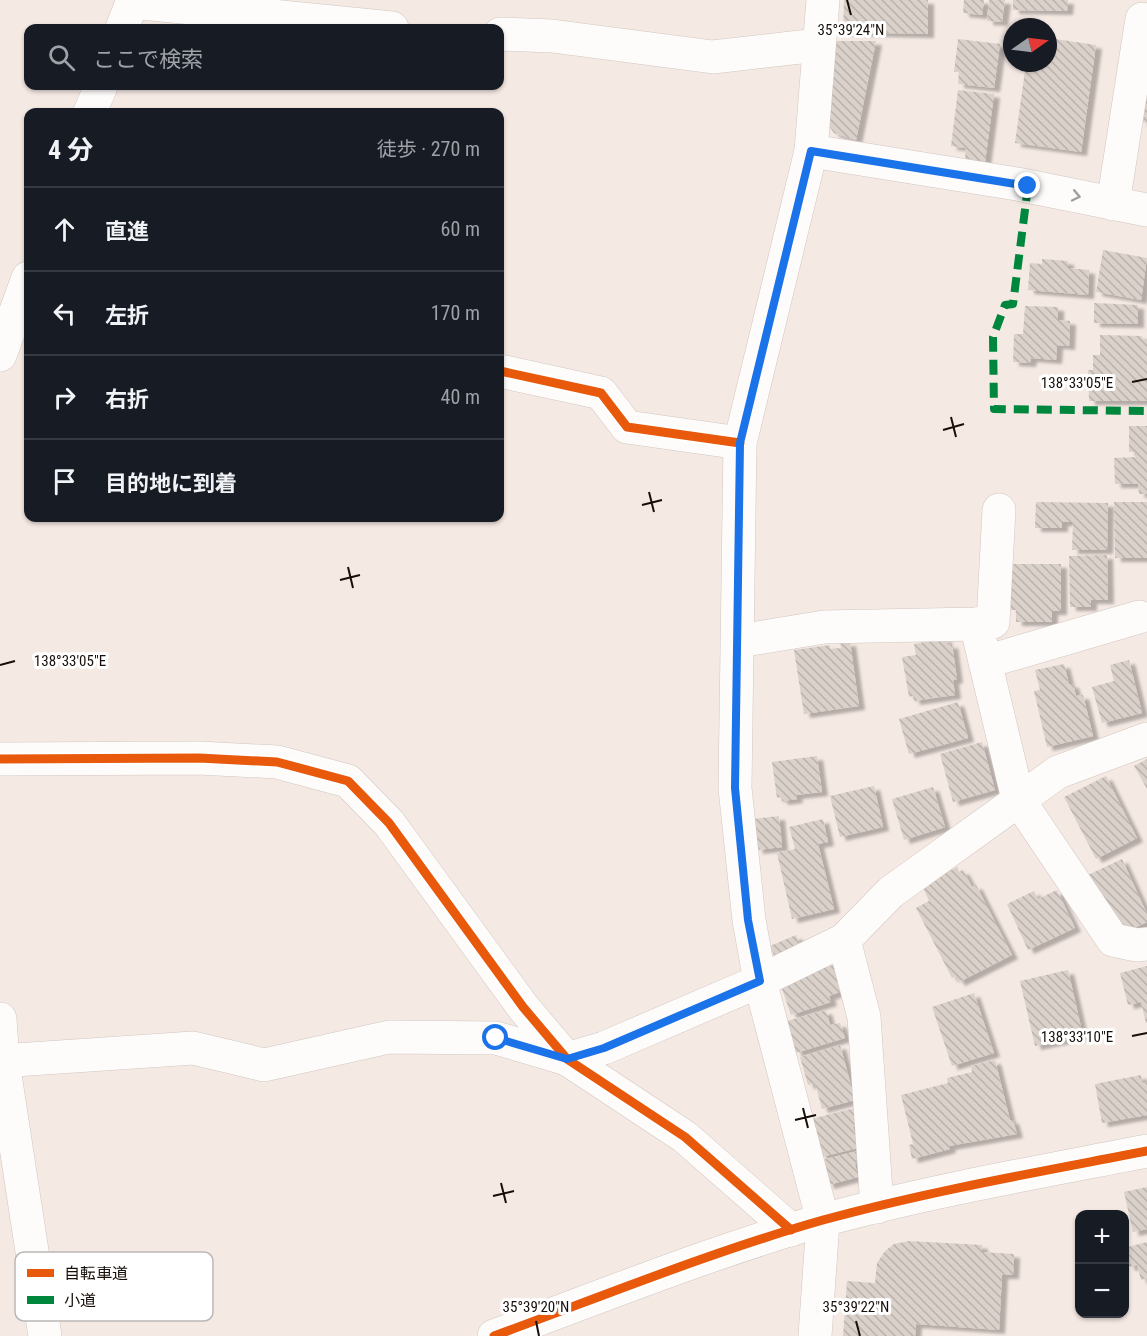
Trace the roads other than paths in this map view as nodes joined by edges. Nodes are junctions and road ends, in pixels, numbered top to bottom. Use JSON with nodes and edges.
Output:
{"nodes":[{"id":1,"x":823,"y":0,"type":"edge"},
{"id":2,"x":129,"y":10,"type":"edge"},
{"id":3,"x":1142,"y":19,"type":"dead end"},
{"id":4,"x":334,"y":24,"type":"edge"},
{"id":5,"x":504,"y":34,"type":"edge"},
{"id":6,"x":818,"y":45,"type":"junction"},
{"id":7,"x":99,"y":90,"type":"edge"},
{"id":8,"x":92,"y":108,"type":"edge"},
{"id":9,"x":811,"y":151,"type":"junction"},
{"id":10,"x":1113,"y":204,"type":"junction"},
{"id":11,"x":1147,"y":210,"type":"edge"},
{"id":12,"x":24,"y":289,"type":"edge"},
{"id":13,"x":0,"y":355,"type":"edge"},
{"id":14,"x":504,"y":372,"type":"edge"},
{"id":15,"x":740,"y":443,"type":"junction"},
{"id":16,"x":999,"y":510,"type":"dead end"},
{"id":17,"x":1139,"y":617,"type":"dead end"},
{"id":18,"x":976,"y":624,"type":"junction"},
{"id":19,"x":739,"y":641,"type":"junction"},
{"id":20,"x":985,"y":662,"type":"junction"},
{"id":21,"x":1147,"y":739,"type":"edge"},
{"id":22,"x":0,"y":759,"type":"edge"},
{"id":23,"x":1018,"y":800,"type":"junction"},
{"id":24,"x":844,"y":940,"type":"junction"},
{"id":25,"x":1147,"y":944,"type":"edge"},
{"id":26,"x":760,"y":981,"type":"junction"},
{"id":27,"x":0,"y":1019,"type":"edge"},
{"id":28,"x":567,"y":1059,"type":"junction"},
{"id":29,"x":1,"y":1061,"type":"edge"},
{"id":30,"x":1147,"y":1151,"type":"edge"},
{"id":31,"x":877,"y":1207,"type":"junction"},
{"id":32,"x":823,"y":1221,"type":"junction"},
{"id":33,"x":791,"y":1230,"type":"junction"},
{"id":34,"x":32,"y":1252,"type":"edge"},
{"id":35,"x":43,"y":1321,"type":"edge"},
{"id":36,"x":45,"y":1336,"type":"edge"},
{"id":37,"x":494,"y":1336,"type":"edge"},
{"id":38,"x":815,"y":1336,"type":"edge"}],
"edges":[{"from":1,"to":6,"type":"street"},
{"from":2,"to":4,"type":"street"},
{"from":3,"to":10,"type":"street"},
{"from":5,"to":6,"type":"street"},
{"from":6,"to":9,"type":"street"},
{"from":7,"to":8,"type":"street"},
{"from":9,"to":10,"type":"street","one_way":true},
{"from":9,"to":15,"type":"street"},
{"from":10,"to":11,"type":"street"},
{"from":12,"to":13,"type":"street"},
{"from":14,"to":15,"type":"street"},
{"from":15,"to":19,"type":"street"},
{"from":16,"to":18,"type":"street"},
{"from":17,"to":20,"type":"street"},
{"from":18,"to":19,"type":"street"},
{"from":18,"to":20,"type":"street"},
{"from":19,"to":26,"type":"street"},
{"from":20,"to":23,"type":"street"},
{"from":21,"to":23,"type":"street"},
{"from":22,"to":28,"type":"street"},
{"from":23,"to":24,"type":"street"},
{"from":23,"to":25,"type":"street"},
{"from":24,"to":26,"type":"street"},
{"from":24,"to":31,"type":"street"},
{"from":26,"to":28,"type":"street"},
{"from":26,"to":32,"type":"street"},
{"from":27,"to":29,"type":"street"},
{"from":28,"to":29,"type":"street"},
{"from":28,"to":33,"type":"street"},
{"from":29,"to":34,"type":"street"},
{"from":30,"to":31,"type":"street"},
{"from":31,"to":32,"type":"street"},
{"from":32,"to":33,"type":"street"},
{"from":32,"to":38,"type":"street"},
{"from":33,"to":37,"type":"street"},
{"from":35,"to":36,"type":"street"}]}
